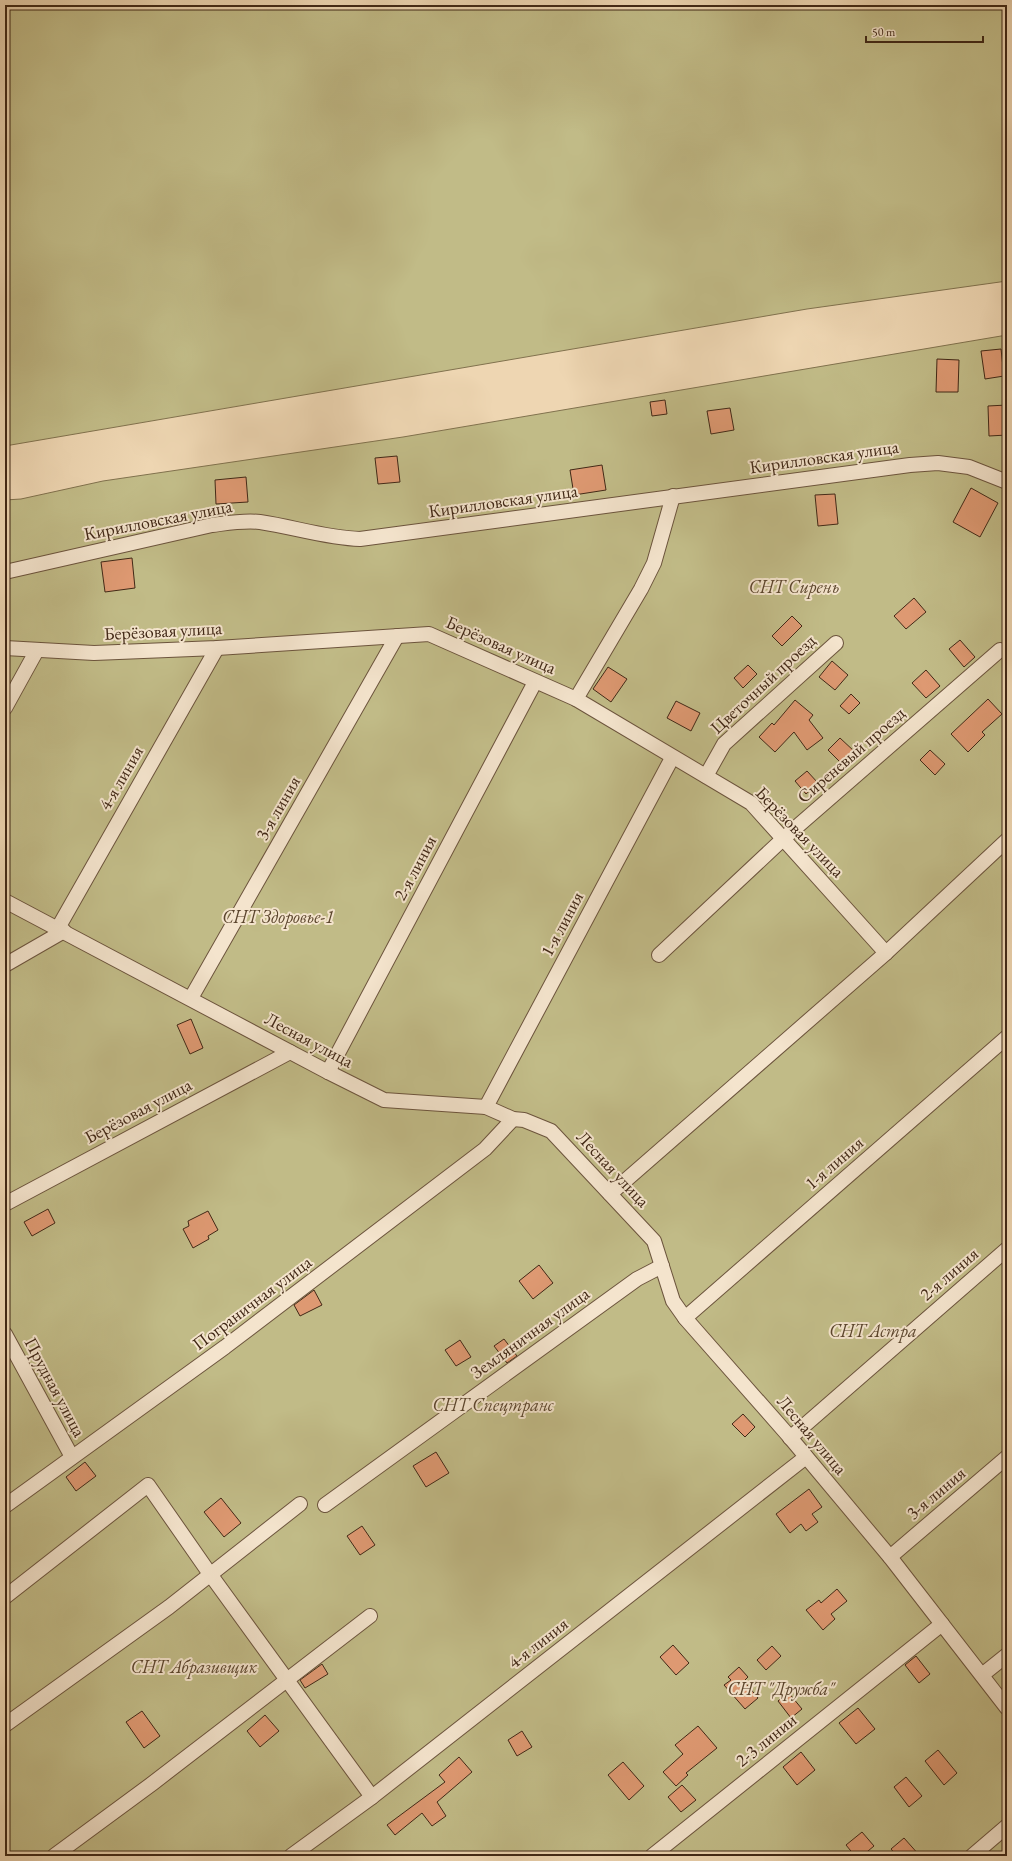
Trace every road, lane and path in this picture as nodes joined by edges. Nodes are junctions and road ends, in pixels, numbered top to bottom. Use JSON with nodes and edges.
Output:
{"nodes":[{"id":1,"x":1007,"y":482,"type":"edge"},
{"id":2,"x":673,"y":496,"type":"junction"},
{"id":3,"x":5,"y":572,"type":"edge"},
{"id":4,"x":397,"y":636,"type":"junction"},
{"id":5,"x":836,"y":642,"type":"dead end"},
{"id":6,"x":5,"y":648,"type":"edge"},
{"id":7,"x":218,"y":648,"type":"junction"},
{"id":8,"x":37,"y":650,"type":"junction"},
{"id":9,"x":1000,"y":650,"type":"dead end"},
{"id":10,"x":535,"y":682,"type":"junction"},
{"id":11,"x":576,"y":699,"type":"junction"},
{"id":12,"x":5,"y":708,"type":"edge"},
{"id":13,"x":672,"y":758,"type":"junction"},
{"id":14,"x":706,"y":776,"type":"junction"},
{"id":15,"x":784,"y":838,"type":"junction"},
{"id":16,"x":1007,"y":840,"type":"edge"},
{"id":17,"x":5,"y":901,"type":"edge"},
{"id":18,"x":61,"y":929,"type":"junction"},
{"id":19,"x":886,"y":953,"type":"junction"},
{"id":20,"x":659,"y":955,"type":"dead end"},
{"id":21,"x":5,"y":965,"type":"edge"},
{"id":22,"x":191,"y":998,"type":"junction"},
{"id":23,"x":1007,"y":1037,"type":"edge"},
{"id":24,"x":290,"y":1052,"type":"junction"},
{"id":25,"x":328,"y":1072,"type":"junction"},
{"id":26,"x":486,"y":1107,"type":"junction"},
{"id":27,"x":512,"y":1119,"type":"junction"},
{"id":28,"x":610,"y":1194,"type":"junction"},
{"id":29,"x":5,"y":1204,"type":"edge"},
{"id":30,"x":1007,"y":1250,"type":"edge"},
{"id":31,"x":662,"y":1266,"type":"junction"},
{"id":32,"x":685,"y":1318,"type":"junction"},
{"id":33,"x":5,"y":1334,"type":"edge"},
{"id":34,"x":790,"y":1438,"type":"junction"},
{"id":35,"x":72,"y":1457,"type":"junction"},
{"id":36,"x":806,"y":1457,"type":"junction"},
{"id":37,"x":1007,"y":1457,"type":"edge"},
{"id":38,"x":300,"y":1504,"type":"dead end"},
{"id":39,"x":325,"y":1505,"type":"dead end"},
{"id":40,"x":5,"y":1506,"type":"edge"},
{"id":41,"x":890,"y":1557,"type":"junction"},
{"id":42,"x":210,"y":1574,"type":"junction"},
{"id":43,"x":5,"y":1597,"type":"edge"},
{"id":44,"x":370,"y":1616,"type":"dead end"},
{"id":45,"x":942,"y":1624,"type":"junction"},
{"id":46,"x":1007,"y":1655,"type":"edge"},
{"id":47,"x":982,"y":1674,"type":"junction"},
{"id":48,"x":286,"y":1679,"type":"junction"},
{"id":49,"x":1007,"y":1708,"type":"edge"},
{"id":50,"x":5,"y":1725,"type":"edge"},
{"id":51,"x":372,"y":1796,"type":"junction"},
{"id":52,"x":1007,"y":1826,"type":"edge"},
{"id":53,"x":54,"y":1856,"type":"edge"},
{"id":54,"x":292,"y":1856,"type":"edge"},
{"id":55,"x":652,"y":1856,"type":"edge"},
{"id":56,"x":972,"y":1856,"type":"edge"}],
"edges":[{"from":1,"to":2,"type":"street","name":"Кирилловская улица"},
{"from":2,"to":3,"type":"street","name":"Кирилловская улица"},
{"from":2,"to":11,"type":"street"},
{"from":4,"to":7,"type":"street","name":"Берёзовая улица"},
{"from":4,"to":10,"type":"street","name":"Берёзовая улица"},
{"from":4,"to":22,"type":"street","name":"3-я линия"},
{"from":5,"to":14,"type":"street","name":"Цветочный проезд"},
{"from":6,"to":8,"type":"street","name":"Берёзовая улица"},
{"from":7,"to":8,"type":"street","name":"Берёзовая улица"},
{"from":7,"to":18,"type":"street","name":"4-я линия"},
{"from":8,"to":12,"type":"street"},
{"from":9,"to":15,"type":"street","name":"Сиреневый проезд"},
{"from":10,"to":11,"type":"street","name":"Берёзовая улица"},
{"from":10,"to":25,"type":"street","name":"2-я линия"},
{"from":11,"to":13,"type":"street","name":"Берёзовая улица"},
{"from":13,"to":14,"type":"street","name":"Берёзовая улица"},
{"from":13,"to":26,"type":"street","name":"1-я линия"},
{"from":14,"to":15,"type":"street","name":"Берёзовая улица"},
{"from":15,"to":19,"type":"street","name":"Берёзовая улица"},
{"from":15,"to":20,"type":"street","name":"Сиреневый проезд"},
{"from":16,"to":19,"type":"street"},
{"from":17,"to":18,"type":"street","name":"Лесная улица"},
{"from":18,"to":21,"type":"street"},
{"from":18,"to":22,"type":"street","name":"Лесная улица"},
{"from":19,"to":28,"type":"street"},
{"from":22,"to":24,"type":"street","name":"Лесная улица"},
{"from":23,"to":32,"type":"street","name":"1-я линия"},
{"from":24,"to":25,"type":"street","name":"Лесная улица"},
{"from":24,"to":29,"type":"street","name":"Берёзовая улица"},
{"from":25,"to":26,"type":"street","name":"Лесная улица"},
{"from":26,"to":27,"type":"street","name":"Лесная улица"},
{"from":27,"to":28,"type":"street","name":"Лесная улица"},
{"from":27,"to":35,"type":"street","name":"Пограничная улица"},
{"from":28,"to":31,"type":"street","name":"Лесная улица"},
{"from":30,"to":34,"type":"street","name":"2-я линия"},
{"from":31,"to":32,"type":"street","name":"Лесная улица"},
{"from":31,"to":39,"type":"street","name":"Земляничная улица"},
{"from":32,"to":34,"type":"street","name":"Лесная улица"},
{"from":33,"to":35,"type":"street","name":"Прудная улица"},
{"from":34,"to":36,"type":"street","name":"Лесная улица"},
{"from":35,"to":40,"type":"street","name":"Пограничная улица"},
{"from":36,"to":41,"type":"street","name":"Лесная улица"},
{"from":36,"to":51,"type":"street","name":"4-я линия"},
{"from":37,"to":41,"type":"street","name":"3-я линия"},
{"from":38,"to":42,"type":"street"},
{"from":41,"to":45,"type":"street","name":"Лесная улица"},
{"from":42,"to":43,"type":"street"},
{"from":42,"to":48,"type":"street"},
{"from":42,"to":50,"type":"street"},
{"from":44,"to":48,"type":"street"},
{"from":45,"to":47,"type":"street","name":"Лесная улица"},
{"from":45,"to":55,"type":"street","name":"2-3 линии"},
{"from":46,"to":47,"type":"street"},
{"from":47,"to":49,"type":"street","name":"Лесная улица"},
{"from":48,"to":51,"type":"street"},
{"from":48,"to":53,"type":"street"},
{"from":51,"to":54,"type":"street","name":"4-я линия"},
{"from":52,"to":56,"type":"street"}]}
